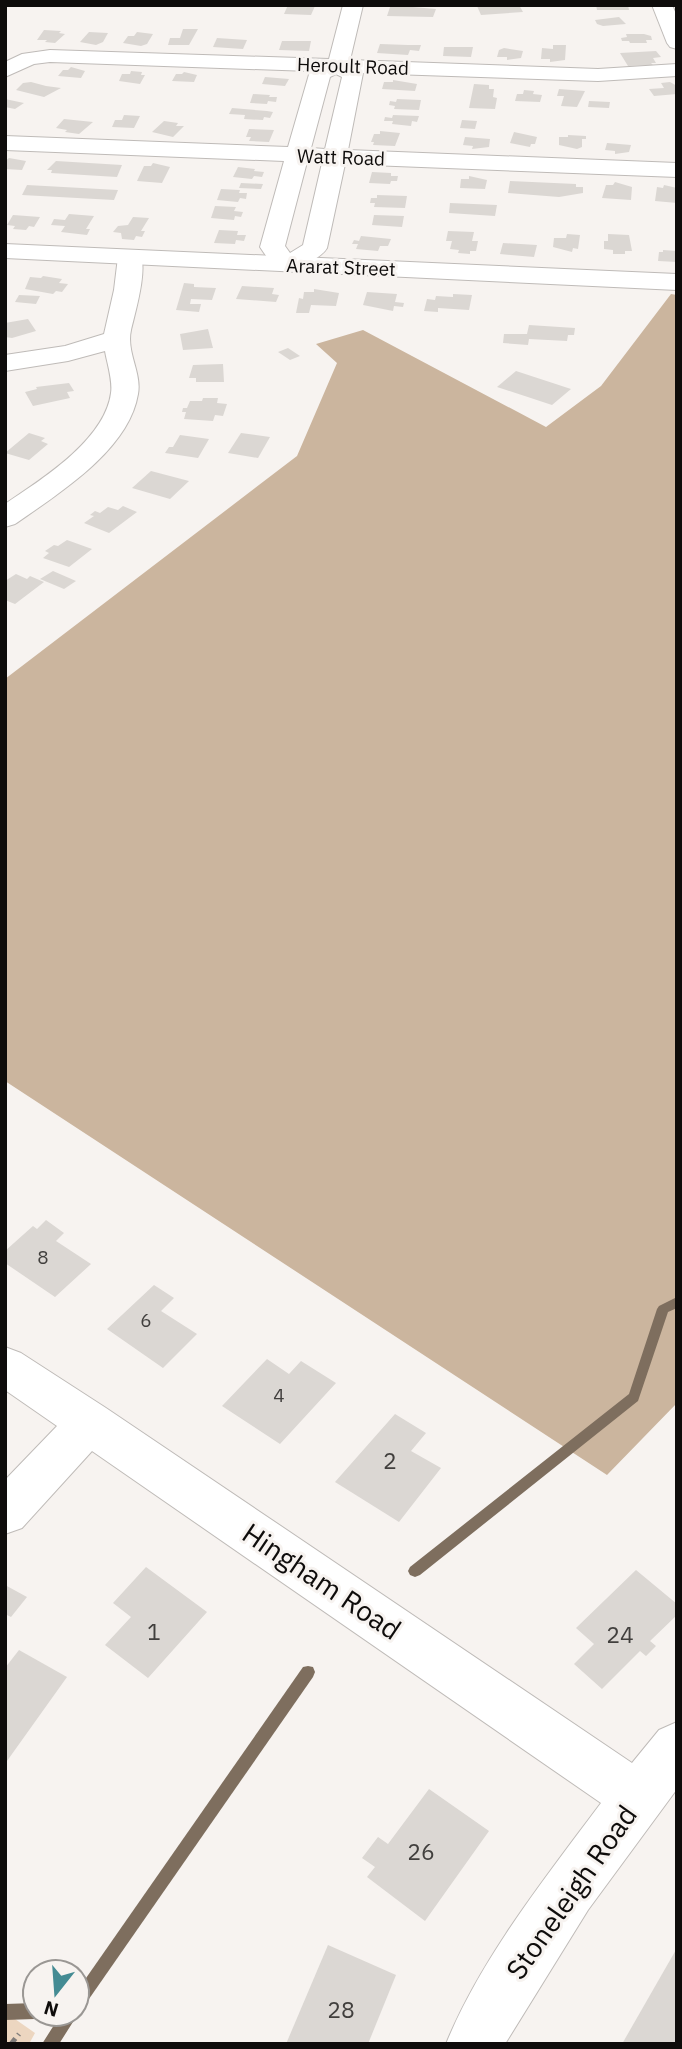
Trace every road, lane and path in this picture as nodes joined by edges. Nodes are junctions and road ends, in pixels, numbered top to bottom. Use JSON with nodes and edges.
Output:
{"nodes":[{"id":1,"x":354,"y":5,"type":"edge"},
{"id":2,"x":662,"y":5,"type":"edge"},
{"id":3,"x":677,"y":43,"type":"edge"},
{"id":4,"x":338,"y":66,"type":"junction"},
{"id":5,"x":5,"y":71,"type":"edge"},
{"id":6,"x":677,"y":71,"type":"edge"},
{"id":7,"x":5,"y":143,"type":"edge"},
{"id":8,"x":298,"y":155,"type":"junction"},
{"id":9,"x":337,"y":157,"type":"junction"},
{"id":10,"x":677,"y":170,"type":"edge"},
{"id":11,"x":5,"y":251,"type":"edge"},
{"id":12,"x":130,"y":257,"type":"junction"},
{"id":13,"x":288,"y":265,"type":"junction"},
{"id":14,"x":677,"y":282,"type":"edge"},
{"id":15,"x":116,"y":339,"type":"junction"},
{"id":16,"x":5,"y":363,"type":"edge"},
{"id":17,"x":5,"y":518,"type":"edge"},
{"id":18,"x":5,"y":1366,"type":"edge"},
{"id":19,"x":90,"y":1422,"type":"junction"},
{"id":20,"x":5,"y":1513,"type":"edge"},
{"id":21,"x":677,"y":1747,"type":"edge"},
{"id":22,"x":637,"y":1797,"type":"junction"},
{"id":23,"x":19,"y":2034,"type":"dead end"},
{"id":24,"x":11,"y":2044,"type":"edge"},
{"id":25,"x":474,"y":2044,"type":"edge"}],
"edges":[{"from":1,"to":4,"type":"street"},
{"from":2,"to":3,"type":"street"},
{"from":4,"to":5,"type":"street","name":"Heroult Road"},
{"from":4,"to":6,"type":"street","name":"Heroult Road"},
{"from":4,"to":8,"type":"street"},
{"from":4,"to":9,"type":"street"},
{"from":7,"to":8,"type":"street","name":"Watt Road"},
{"from":8,"to":9,"type":"street","name":"Watt Road"},
{"from":8,"to":13,"type":"street"},
{"from":9,"to":10,"type":"street","name":"Watt Road"},
{"from":9,"to":13,"type":"street"},
{"from":11,"to":12,"type":"street","name":"Ararat Street"},
{"from":12,"to":13,"type":"street","name":"Ararat Street"},
{"from":12,"to":15,"type":"street"},
{"from":13,"to":14,"type":"street","name":"Ararat Street"},
{"from":15,"to":16,"type":"street"},
{"from":15,"to":17,"type":"street"},
{"from":18,"to":19,"type":"street","name":"Hingham Road"},
{"from":19,"to":20,"type":"street"},
{"from":19,"to":22,"type":"street","name":"Hingham Road"},
{"from":21,"to":22,"type":"street","name":"Stoneleigh Road"},
{"from":22,"to":25,"type":"street","name":"Stoneleigh Road"},
{"from":23,"to":24,"type":"path"}]}
